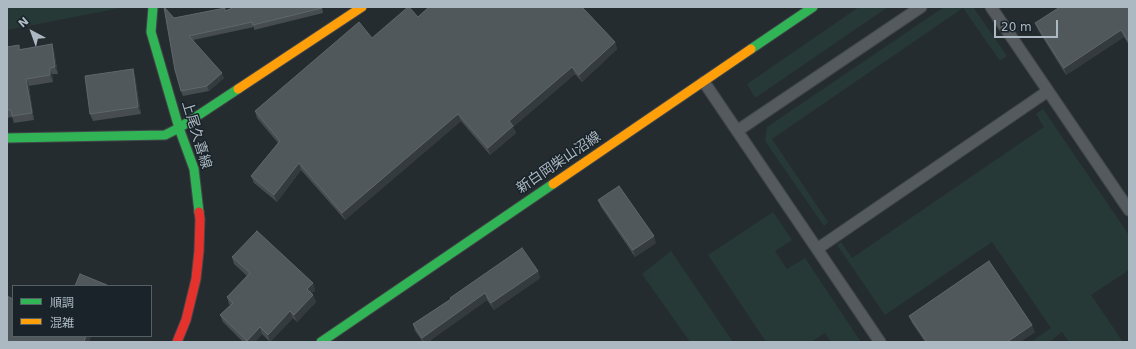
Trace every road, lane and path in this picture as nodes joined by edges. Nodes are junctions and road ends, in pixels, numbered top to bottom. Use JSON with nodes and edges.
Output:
{"nodes":[{"id":1,"x":153,"y":7,"type":"edge"},
{"id":2,"x":362,"y":7,"type":"edge"},
{"id":3,"x":813,"y":7,"type":"edge"},
{"id":4,"x":921,"y":7,"type":"edge"},
{"id":5,"x":991,"y":7,"type":"edge"},
{"id":6,"x":704,"y":82,"type":"junction"},
{"id":7,"x":1048,"y":91,"type":"junction"},
{"id":8,"x":179,"y":128,"type":"junction"},
{"id":9,"x":737,"y":131,"type":"junction"},
{"id":10,"x":7,"y":138,"type":"edge"},
{"id":11,"x":1129,"y":209,"type":"edge"},
{"id":12,"x":817,"y":249,"type":"junction"},
{"id":13,"x":177,"y":342,"type":"edge"},
{"id":14,"x":321,"y":342,"type":"edge"},
{"id":15,"x":880,"y":342,"type":"edge"}],
"edges":[{"from":1,"to":8,"type":"street","name":"上尾久喜線"},
{"from":2,"to":8,"type":"street"},
{"from":3,"to":6,"type":"street","name":"新白岡柴山沼線"},
{"from":4,"to":9,"type":"lane"},
{"from":5,"to":7,"type":"lane"},
{"from":6,"to":9,"type":"lane"},
{"from":6,"to":14,"type":"street","name":"新白岡柴山沼線"},
{"from":7,"to":11,"type":"lane"},
{"from":7,"to":12,"type":"lane"},
{"from":8,"to":10,"type":"street"},
{"from":8,"to":13,"type":"street","name":"上尾久喜線"},
{"from":9,"to":12,"type":"lane"},
{"from":12,"to":15,"type":"lane"}]}
